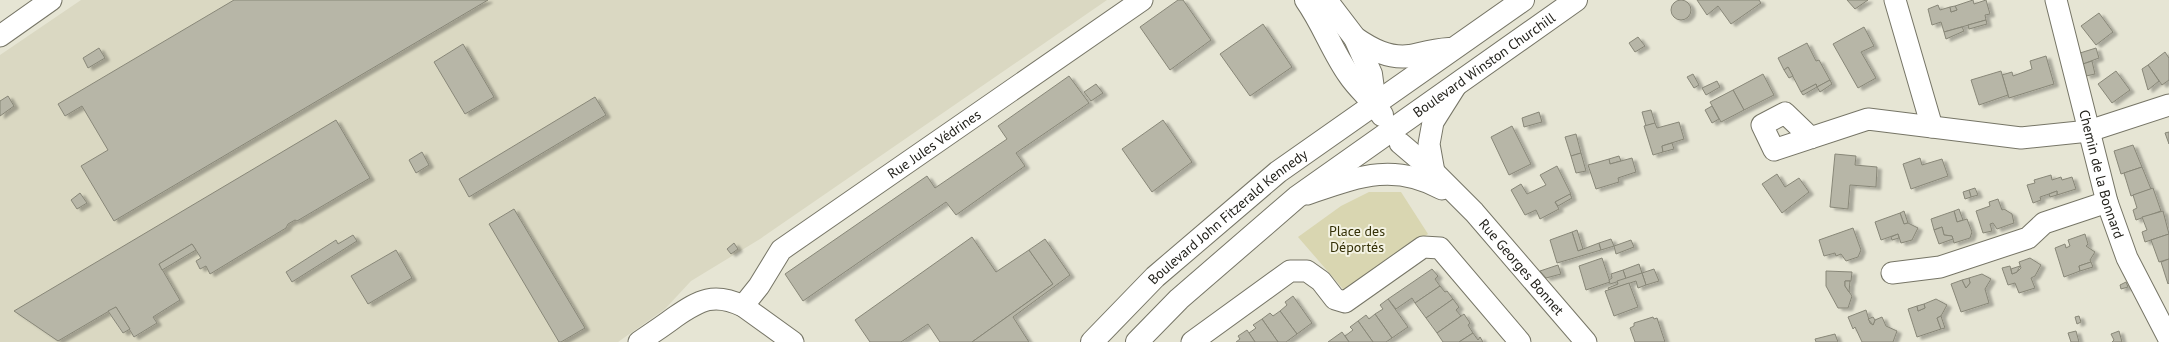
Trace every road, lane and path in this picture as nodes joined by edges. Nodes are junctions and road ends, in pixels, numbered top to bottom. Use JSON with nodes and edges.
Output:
{"nodes":[{"id":1,"x":51,"y":0,"type":"edge"},
{"id":2,"x":1142,"y":0,"type":"edge"},
{"id":3,"x":1306,"y":0,"type":"edge"},
{"id":4,"x":1326,"y":0,"type":"edge"},
{"id":5,"x":1523,"y":0,"type":"edge"},
{"id":6,"x":1576,"y":0,"type":"edge"},
{"id":7,"x":1895,"y":0,"type":"edge"},
{"id":8,"x":2056,"y":0,"type":"edge"},
{"id":9,"x":24,"y":8,"type":"edge"},
{"id":10,"x":0,"y":36,"type":"edge"},
{"id":11,"x":1355,"y":38,"type":"junction"},
{"id":12,"x":1452,"y":49,"type":"junction"},
{"id":13,"x":1457,"y":83,"type":"junction"},
{"id":14,"x":1375,"y":104,"type":"junction"},
{"id":15,"x":2169,"y":105,"type":"edge"},
{"id":16,"x":1932,"y":127,"type":"junction"},
{"id":17,"x":2088,"y":131,"type":"junction"},
{"id":18,"x":1396,"y":136,"type":"junction"},
{"id":19,"x":1811,"y":138,"type":"dead end"},
{"id":20,"x":1429,"y":175,"type":"junction"},
{"id":21,"x":1298,"y":197,"type":"junction"},
{"id":22,"x":2106,"y":202,"type":"junction"},
{"id":23,"x":1892,"y":273,"type":"dead end"},
{"id":24,"x":735,"y":303,"type":"junction"},
{"id":25,"x":2169,"y":339,"type":"edge"},
{"id":26,"x":639,"y":342,"type":"edge"},
{"id":27,"x":793,"y":342,"type":"edge"},
{"id":28,"x":1092,"y":342,"type":"edge"},
{"id":29,"x":1137,"y":342,"type":"edge"},
{"id":30,"x":1192,"y":342,"type":"edge"},
{"id":31,"x":1520,"y":342,"type":"edge"},
{"id":32,"x":1586,"y":342,"type":"edge"}],
"edges":[{"from":1,"to":9,"type":"street"},
{"from":2,"to":24,"type":"street","name":"Rue Jules Védrines"},
{"from":3,"to":14,"type":"main road"},
{"from":4,"to":11,"type":"main road"},
{"from":5,"to":12,"type":"main road"},
{"from":6,"to":13,"type":"main road","name":"Boulevard Winston Churchill"},
{"from":7,"to":16,"type":"street"},
{"from":8,"to":17,"type":"street","name":"Chemin de la Bonnard"},
{"from":9,"to":10,"type":"street"},
{"from":11,"to":12,"type":"main road"},
{"from":11,"to":14,"type":"main road"},
{"from":12,"to":14,"type":"main road"},
{"from":13,"to":18,"type":"main road","name":"Boulevard Winston Churchill"},
{"from":13,"to":20,"type":"street"},
{"from":14,"to":18,"type":"main road"},
{"from":14,"to":28,"type":"main road","name":"Boulevard John Fitzerald Kennedy"},
{"from":15,"to":17,"type":"street"},
{"from":16,"to":17,"type":"street"},
{"from":16,"to":19,"type":"street"},
{"from":17,"to":22,"type":"street","name":"Chemin de la Bonnard"},
{"from":18,"to":20,"type":"street","name":"Rue Georges Bonnet"},
{"from":18,"to":21,"type":"main road","name":"Boulevard John Fitzerald Kennedy"},
{"from":20,"to":21,"type":"street"},
{"from":20,"to":32,"type":"street","name":"Rue Georges Bonnet"},
{"from":21,"to":29,"type":"main road","name":"Boulevard John Fitzerald Kennedy"},
{"from":22,"to":23,"type":"street"},
{"from":22,"to":25,"type":"street","name":"Chemin de la Bonnard"},
{"from":24,"to":26,"type":"street"},
{"from":24,"to":27,"type":"street"},
{"from":30,"to":31,"type":"street"}]}
